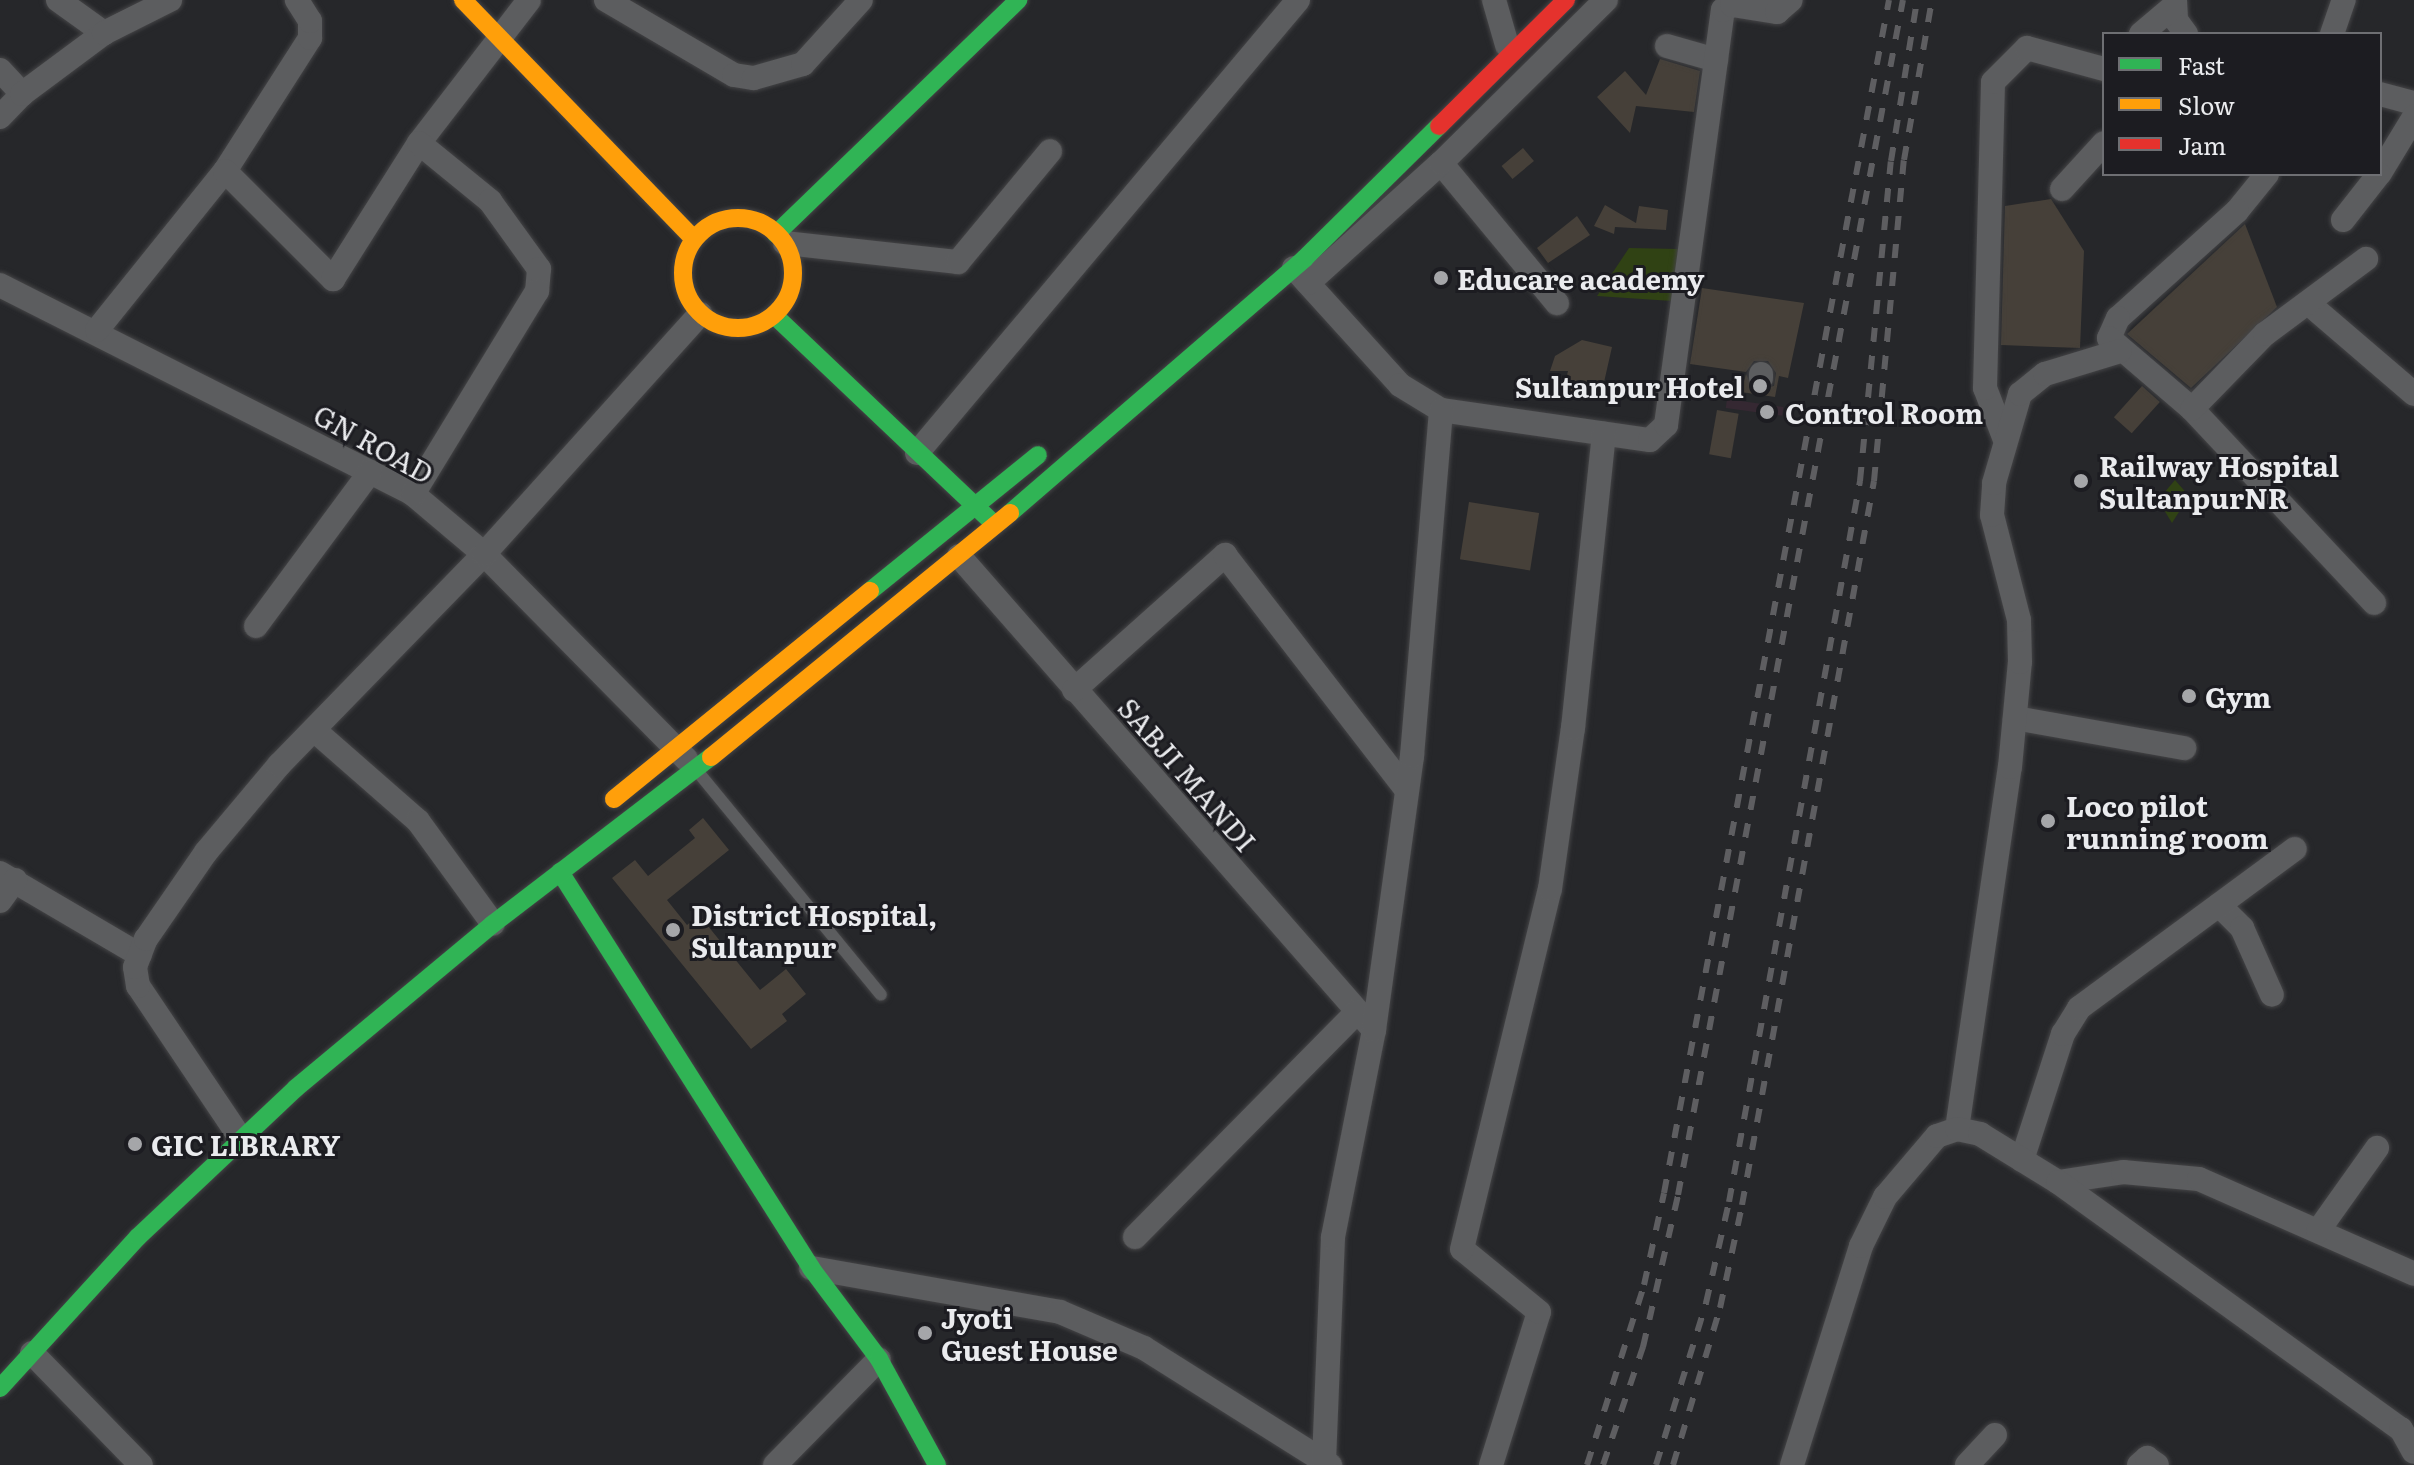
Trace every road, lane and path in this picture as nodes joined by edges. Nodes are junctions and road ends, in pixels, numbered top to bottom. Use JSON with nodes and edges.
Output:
{"nodes":[{"id":1,"x":58,"y":0,"type":"edge"},
{"id":2,"x":170,"y":0,"type":"edge"},
{"id":3,"x":297,"y":0,"type":"edge"},
{"id":4,"x":463,"y":0,"type":"edge"},
{"id":5,"x":529,"y":0,"type":"edge"},
{"id":6,"x":606,"y":0,"type":"edge"},
{"id":7,"x":861,"y":0,"type":"edge"},
{"id":8,"x":1018,"y":0,"type":"edge"},
{"id":9,"x":1298,"y":0,"type":"edge"},
{"id":10,"x":1494,"y":0,"type":"edge"},
{"id":11,"x":1552,"y":0,"type":"edge"},
{"id":12,"x":1566,"y":0,"type":"edge"},
{"id":13,"x":1606,"y":0,"type":"edge"},
{"id":14,"x":1791,"y":0,"type":"edge"},
{"id":15,"x":2344,"y":0,"type":"edge"},
{"id":16,"x":2174,"y":3,"type":"edge"},
{"id":17,"x":2143,"y":32,"type":"edge"},
{"id":18,"x":2185,"y":32,"type":"edge"},
{"id":19,"x":2333,"y":32,"type":"edge"},
{"id":20,"x":104,"y":33,"type":"junction"},
{"id":21,"x":499,"y":35,"type":"junction"},
{"id":22,"x":1507,"y":45,"type":"junction"},
{"id":23,"x":1667,"y":46,"type":"dead end"},
{"id":24,"x":1716,"y":60,"type":"junction"},
{"id":25,"x":2102,"y":68,"type":"edge"},
{"id":26,"x":0,"y":70,"type":"edge"},
{"id":27,"x":22,"y":94,"type":"junction"},
{"id":28,"x":2382,"y":95,"type":"edge"},
{"id":29,"x":2414,"y":103,"type":"edge"},
{"id":30,"x":0,"y":117,"type":"edge"},
{"id":31,"x":2414,"y":117,"type":"edge"},
{"id":32,"x":419,"y":143,"type":"junction"},
{"id":33,"x":2102,"y":145,"type":"edge"},
{"id":34,"x":1050,"y":151,"type":"dead end"},
{"id":35,"x":1441,"y":163,"type":"junction"},
{"id":36,"x":225,"y":171,"type":"junction"},
{"id":37,"x":2382,"y":171,"type":"edge"},
{"id":38,"x":2265,"y":176,"type":"edge"},
{"id":39,"x":2378,"y":176,"type":"edge"},
{"id":40,"x":2062,"y":189,"type":"dead end"},
{"id":41,"x":2343,"y":220,"type":"dead end"},
{"id":42,"x":694,"y":239,"type":"junction"},
{"id":43,"x":781,"y":239,"type":"junction"},
{"id":44,"x":2366,"y":259,"type":"dead end"},
{"id":45,"x":1302,"y":270,"type":"junction"},
{"id":46,"x":0,"y":285,"type":"edge"},
{"id":47,"x":1557,"y":303,"type":"dead end"},
{"id":48,"x":2308,"y":303,"type":"junction"},
{"id":49,"x":700,"y":314,"type":"junction"},
{"id":50,"x":775,"y":316,"type":"junction"},
{"id":51,"x":97,"y":330,"type":"junction"},
{"id":52,"x":1205,"y":341,"type":"junction"},
{"id":53,"x":2120,"y":351,"type":"junction"},
{"id":54,"x":1135,"y":379,"type":"dead end"},
{"id":55,"x":2414,"y":394,"type":"edge"},
{"id":56,"x":2192,"y":409,"type":"junction"},
{"id":57,"x":1441,"y":410,"type":"junction"},
{"id":58,"x":1604,"y":434,"type":"junction"},
{"id":59,"x":2005,"y":440,"type":"junction"},
{"id":60,"x":1048,"y":447,"type":"dead end"},
{"id":61,"x":917,"y":453,"type":"junction"},
{"id":62,"x":370,"y":472,"type":"junction"},
{"id":63,"x":413,"y":494,"type":"junction"},
{"id":64,"x":975,"y":506,"type":"junction"},
{"id":65,"x":995,"y":525,"type":"junction"},
{"id":66,"x":484,"y":554,"type":"junction"},
{"id":67,"x":959,"y":556,"type":"junction"},
{"id":68,"x":2374,"y":603,"type":"dead end"},
{"id":69,"x":256,"y":626,"type":"dead end"},
{"id":70,"x":1074,"y":690,"type":"junction"},
{"id":71,"x":2015,"y":718,"type":"junction"},
{"id":72,"x":314,"y":730,"type":"junction"},
{"id":73,"x":2184,"y":748,"type":"dead end"},
{"id":74,"x":677,"y":750,"type":"junction"},
{"id":75,"x":696,"y":769,"type":"junction"},
{"id":76,"x":1405,"y":788,"type":"junction"},
{"id":77,"x":603,"y":808,"type":"dead end"},
{"id":78,"x":2295,"y":849,"type":"dead end"},
{"id":79,"x":560,"y":872,"type":"junction"},
{"id":80,"x":8,"y":876,"type":"edge"},
{"id":81,"x":0,"y":901,"type":"edge"},
{"id":82,"x":2219,"y":905,"type":"junction"},
{"id":83,"x":483,"y":910,"type":"junction"},
{"id":84,"x":140,"y":955,"type":"junction"},
{"id":85,"x":881,"y":995,"type":"dead end"},
{"id":86,"x":2272,"y":995,"type":"dead end"},
{"id":87,"x":1357,"y":1012,"type":"junction"},
{"id":88,"x":1374,"y":1030,"type":"junction"},
{"id":89,"x":231,"y":1124,"type":"junction"},
{"id":90,"x":1957,"y":1129,"type":"junction"},
{"id":91,"x":2377,"y":1148,"type":"dead end"},
{"id":92,"x":2022,"y":1160,"type":"junction"},
{"id":93,"x":2058,"y":1182,"type":"junction"},
{"id":94,"x":139,"y":1208,"type":"dead end"},
{"id":95,"x":2318,"y":1231,"type":"junction"},
{"id":96,"x":1135,"y":1237,"type":"dead end"},
{"id":97,"x":811,"y":1268,"type":"junction"},
{"id":98,"x":2414,"y":1274,"type":"edge"},
{"id":99,"x":54,"y":1299,"type":"dead end"},
{"id":100,"x":32,"y":1353,"type":"junction"},
{"id":101,"x":879,"y":1359,"type":"junction"},
{"id":102,"x":0,"y":1388,"type":"edge"},
{"id":103,"x":909,"y":1408,"type":"junction"},
{"id":104,"x":1995,"y":1435,"type":"dead end"},
{"id":105,"x":2414,"y":1452,"type":"edge"},
{"id":106,"x":1327,"y":1463,"type":"edge"},
{"id":107,"x":141,"y":1465,"type":"edge"},
{"id":108,"x":775,"y":1465,"type":"edge"},
{"id":109,"x":924,"y":1465,"type":"edge"},
{"id":110,"x":937,"y":1465,"type":"edge"},
{"id":111,"x":949,"y":1465,"type":"edge"},
{"id":112,"x":1491,"y":1465,"type":"edge"},
{"id":113,"x":1792,"y":1465,"type":"edge"},
{"id":114,"x":1967,"y":1465,"type":"edge"},
{"id":115,"x":2139,"y":1465,"type":"edge"},
{"id":116,"x":2157,"y":1465,"type":"edge"}],
"edges":[{"from":1,"to":20,"type":"street"},
{"from":2,"to":20,"type":"street"},
{"from":3,"to":36,"type":"street"},
{"from":4,"to":21,"type":"main road"},
{"from":5,"to":21,"type":"street"},
{"from":6,"to":7,"type":"street"},
{"from":8,"to":43,"type":"main road"},
{"from":9,"to":61,"type":"street"},
{"from":10,"to":22,"type":"street"},
{"from":11,"to":22,"type":"main road"},
{"from":12,"to":45,"type":"main road"},
{"from":13,"to":35,"type":"street"},
{"from":14,"to":24,"type":"street"},
{"from":15,"to":19,"type":"street"},
{"from":16,"to":17,"type":"street"},
{"from":16,"to":18,"type":"street"},
{"from":20,"to":27,"type":"street"},
{"from":21,"to":32,"type":"street"},
{"from":21,"to":42,"type":"main road"},
{"from":22,"to":45,"type":"main road"},
{"from":23,"to":24,"type":"street"},
{"from":24,"to":58,"type":"street"},
{"from":25,"to":59,"type":"street"},
{"from":26,"to":27,"type":"street"},
{"from":27,"to":30,"type":"street"},
{"from":28,"to":29,"type":"street"},
{"from":31,"to":37,"type":"street"},
{"from":32,"to":36,"type":"street"},
{"from":32,"to":63,"type":"street"},
{"from":33,"to":40,"type":"street"},
{"from":34,"to":43,"type":"street"},
{"from":35,"to":45,"type":"street"},
{"from":35,"to":47,"type":"street"},
{"from":36,"to":51,"type":"street"},
{"from":38,"to":53,"type":"street"},
{"from":39,"to":41,"type":"street"},
{"from":42,"to":43,"type":"main road"},
{"from":42,"to":49,"type":"main road"},
{"from":43,"to":50,"type":"main road"},
{"from":44,"to":48,"type":"street"},
{"from":45,"to":52,"type":"main road"},
{"from":45,"to":57,"type":"street"},
{"from":46,"to":51,"type":"street","name":"GN ROAD"},
{"from":48,"to":55,"type":"street"},
{"from":48,"to":56,"type":"street"},
{"from":49,"to":50,"type":"main road"},
{"from":49,"to":66,"type":"street"},
{"from":50,"to":61,"type":"main road"},
{"from":51,"to":62,"type":"street","name":"GN ROAD"},
{"from":52,"to":54,"type":"main road"},
{"from":52,"to":65,"type":"main road"},
{"from":53,"to":56,"type":"street"},
{"from":53,"to":59,"type":"street"},
{"from":56,"to":68,"type":"street"},
{"from":57,"to":58,"type":"street"},
{"from":57,"to":76,"type":"street"},
{"from":58,"to":112,"type":"street"},
{"from":59,"to":71,"type":"street"},
{"from":60,"to":64,"type":"main road"},
{"from":61,"to":64,"type":"main road"},
{"from":62,"to":63,"type":"street","name":"GN ROAD"},
{"from":62,"to":69,"type":"street"},
{"from":63,"to":66,"type":"street","name":"GN ROAD"},
{"from":64,"to":65,"type":"main road"},
{"from":64,"to":74,"type":"main road"},
{"from":65,"to":67,"type":"main road"},
{"from":66,"to":72,"type":"street"},
{"from":66,"to":74,"type":"street","name":"GN ROAD"},
{"from":67,"to":70,"type":"street","name":"SABJI MANDI"},
{"from":67,"to":75,"type":"main road"},
{"from":70,"to":76,"type":"street"},
{"from":70,"to":87,"type":"street","name":"SABJI MANDI"},
{"from":71,"to":73,"type":"street"},
{"from":71,"to":90,"type":"street"},
{"from":72,"to":83,"type":"street"},
{"from":72,"to":84,"type":"street"},
{"from":74,"to":75,"type":"street","name":"GN ROAD"},
{"from":74,"to":77,"type":"main road"},
{"from":75,"to":79,"type":"main road"},
{"from":75,"to":85,"type":"lane"},
{"from":76,"to":88,"type":"street"},
{"from":78,"to":82,"type":"street"},
{"from":79,"to":83,"type":"main road"},
{"from":79,"to":97,"type":"main road"},
{"from":80,"to":81,"type":"street"},
{"from":80,"to":84,"type":"street"},
{"from":82,"to":86,"type":"street"},
{"from":82,"to":92,"type":"street"},
{"from":83,"to":89,"type":"main road"},
{"from":84,"to":89,"type":"street"},
{"from":87,"to":88,"type":"street","name":"SABJI MANDI"},
{"from":87,"to":96,"type":"street"},
{"from":88,"to":106,"type":"street"},
{"from":89,"to":100,"type":"main road"},
{"from":90,"to":92,"type":"street"},
{"from":90,"to":113,"type":"street"},
{"from":91,"to":95,"type":"street"},
{"from":92,"to":93,"type":"street"},
{"from":93,"to":95,"type":"street"},
{"from":93,"to":105,"type":"street"},
{"from":94,"to":99,"type":"main road"},
{"from":95,"to":98,"type":"street"},
{"from":97,"to":101,"type":"main road"},
{"from":97,"to":106,"type":"street"},
{"from":100,"to":102,"type":"main road"},
{"from":100,"to":107,"type":"street"},
{"from":101,"to":103,"type":"main road"},
{"from":101,"to":108,"type":"street"},
{"from":103,"to":109,"type":"street"},
{"from":103,"to":110,"type":"main road"},
{"from":103,"to":111,"type":"street"},
{"from":104,"to":114,"type":"street"},
{"from":115,"to":116,"type":"street"}]}
